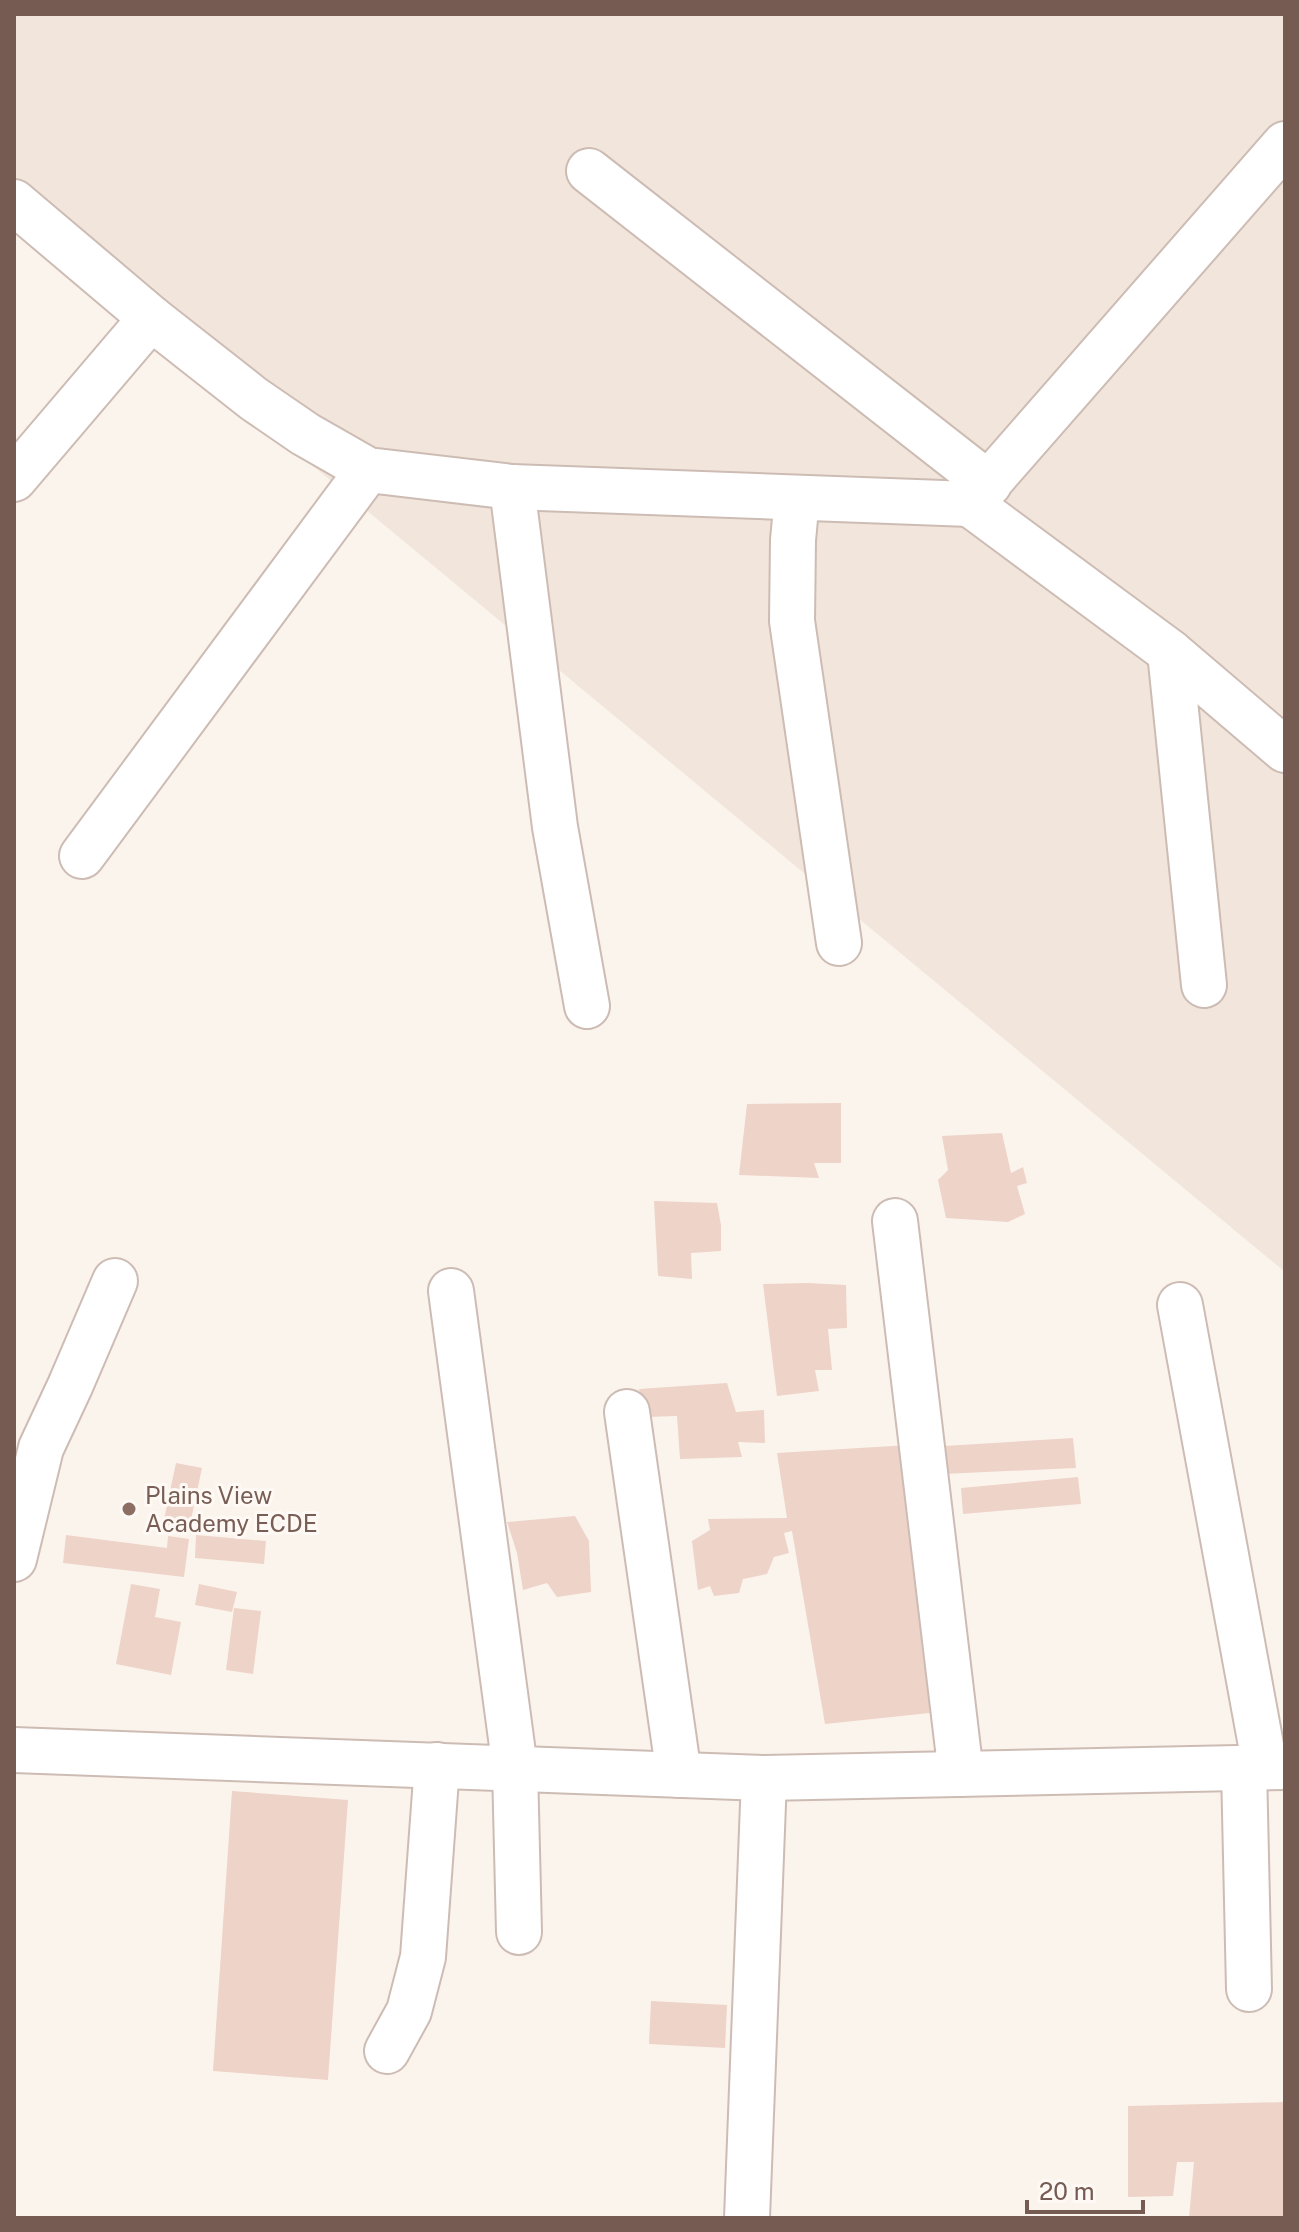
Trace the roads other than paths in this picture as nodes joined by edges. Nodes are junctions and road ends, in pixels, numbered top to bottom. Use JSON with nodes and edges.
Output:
{"nodes":[{"id":1,"x":1285,"y":144,"type":"edge"},
{"id":2,"x":589,"y":171,"type":"dead end"},
{"id":3,"x":14,"y":202,"type":"edge"},
{"id":4,"x":151,"y":318,"type":"junction"},
{"id":5,"x":368,"y":470,"type":"junction"},
{"id":6,"x":14,"y":479,"type":"edge"},
{"id":7,"x":512,"y":487,"type":"junction"},
{"id":8,"x":980,"y":494,"type":"junction"},
{"id":9,"x":797,"y":498,"type":"junction"},
{"id":10,"x":1170,"y":652,"type":"junction"},
{"id":11,"x":1285,"y":750,"type":"edge"},
{"id":12,"x":82,"y":856,"type":"dead end"},
{"id":13,"x":839,"y":943,"type":"dead end"},
{"id":14,"x":1204,"y":985,"type":"dead end"},
{"id":15,"x":587,"y":1006,"type":"dead end"},
{"id":16,"x":895,"y":1221,"type":"dead end"},
{"id":17,"x":115,"y":1281,"type":"dead end"},
{"id":18,"x":451,"y":1291,"type":"dead end"},
{"id":19,"x":1180,"y":1305,"type":"dead end"},
{"id":20,"x":627,"y":1412,"type":"dead end"},
{"id":21,"x":14,"y":1559,"type":"edge"},
{"id":22,"x":15,"y":1757,"type":"edge"},
{"id":23,"x":437,"y":1765,"type":"junction"},
{"id":24,"x":1265,"y":1767,"type":"edge"},
{"id":25,"x":515,"y":1768,"type":"junction"},
{"id":26,"x":961,"y":1774,"type":"junction"},
{"id":27,"x":679,"y":1775,"type":"junction"},
{"id":28,"x":764,"y":1778,"type":"junction"},
{"id":29,"x":519,"y":1932,"type":"dead end"},
{"id":30,"x":1249,"y":1989,"type":"dead end"},
{"id":31,"x":387,"y":2051,"type":"dead end"},
{"id":32,"x":747,"y":2218,"type":"edge"}],
"edges":[{"from":1,"to":8,"type":"street"},
{"from":2,"to":8,"type":"street"},
{"from":3,"to":4,"type":"street"},
{"from":4,"to":5,"type":"street"},
{"from":4,"to":6,"type":"street"},
{"from":5,"to":7,"type":"street"},
{"from":5,"to":12,"type":"street"},
{"from":7,"to":9,"type":"street"},
{"from":7,"to":15,"type":"street"},
{"from":8,"to":9,"type":"street"},
{"from":8,"to":10,"type":"street"},
{"from":9,"to":13,"type":"street"},
{"from":10,"to":11,"type":"street"},
{"from":10,"to":14,"type":"street"},
{"from":16,"to":26,"type":"street"},
{"from":17,"to":21,"type":"street"},
{"from":18,"to":25,"type":"street"},
{"from":19,"to":24,"type":"street"},
{"from":20,"to":27,"type":"street"},
{"from":22,"to":23,"type":"street"},
{"from":23,"to":25,"type":"street"},
{"from":23,"to":31,"type":"street"},
{"from":24,"to":26,"type":"street"},
{"from":24,"to":30,"type":"street"},
{"from":25,"to":27,"type":"street"},
{"from":25,"to":29,"type":"street"},
{"from":26,"to":28,"type":"street"},
{"from":27,"to":28,"type":"street"},
{"from":28,"to":32,"type":"street"}]}
